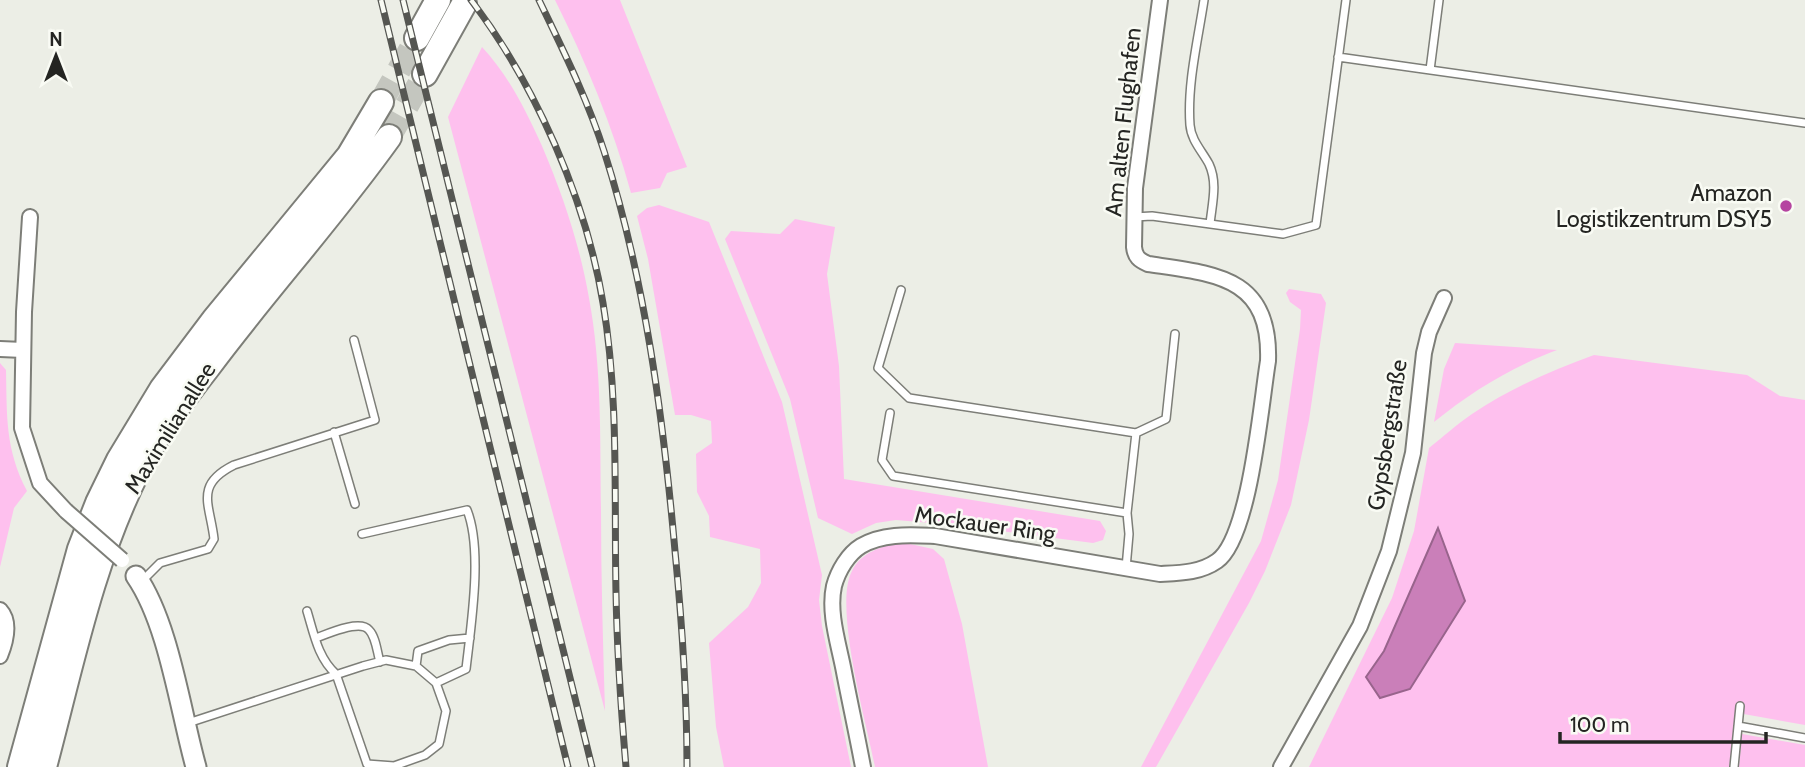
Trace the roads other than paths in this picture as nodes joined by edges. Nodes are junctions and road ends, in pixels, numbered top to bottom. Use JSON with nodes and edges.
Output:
{"nodes":[{"id":1,"x":438,"y":0,"type":"edge"},
{"id":2,"x":1160,"y":0,"type":"edge"},
{"id":3,"x":1203,"y":0,"type":"edge"},
{"id":4,"x":1346,"y":0,"type":"edge"},
{"id":5,"x":1439,"y":0,"type":"edge"},
{"id":6,"x":464,"y":4,"type":"dead end"},
{"id":7,"x":417,"y":38,"type":"tunnel mouth"},
{"id":8,"x":1339,"y":57,"type":"junction"},
{"id":9,"x":1430,"y":70,"type":"junction"},
{"id":10,"x":425,"y":74,"type":"tunnel mouth"},
{"id":11,"x":380,"y":103,"type":"tunnel mouth"},
{"id":12,"x":1805,"y":123,"type":"edge"},
{"id":13,"x":389,"y":137,"type":"tunnel mouth"},
{"id":14,"x":30,"y":217,"type":"dead end"},
{"id":15,"x":1133,"y":217,"type":"junction"},
{"id":16,"x":1210,"y":224,"type":"junction"},
{"id":17,"x":901,"y":290,"type":"dead end"},
{"id":18,"x":1444,"y":298,"type":"dead end"},
{"id":19,"x":1175,"y":334,"type":"dead end"},
{"id":20,"x":354,"y":340,"type":"dead end"},
{"id":21,"x":0,"y":349,"type":"edge"},
{"id":22,"x":23,"y":350,"type":"junction"},
{"id":23,"x":890,"y":413,"type":"dead end"},
{"id":24,"x":334,"y":432,"type":"junction"},
{"id":25,"x":1136,"y":433,"type":"junction"},
{"id":26,"x":355,"y":504,"type":"dead end"},
{"id":27,"x":1127,"y":513,"type":"junction"},
{"id":28,"x":362,"y":534,"type":"dead end"},
{"id":29,"x":1126,"y":568,"type":"junction"},
{"id":30,"x":138,"y":579,"type":"junction"},
{"id":31,"x":0,"y":610,"type":"edge"},
{"id":32,"x":307,"y":611,"type":"dead end"},
{"id":33,"x":316,"y":638,"type":"junction"},
{"id":34,"x":470,"y":638,"type":"junction"},
{"id":35,"x":0,"y":656,"type":"edge"},
{"id":36,"x":380,"y":662,"type":"junction"},
{"id":37,"x":415,"y":666,"type":"junction"},
{"id":38,"x":336,"y":674,"type":"junction"},
{"id":39,"x":436,"y":683,"type":"junction"},
{"id":40,"x":1740,"y":706,"type":"dead end"},
{"id":41,"x":184,"y":724,"type":"junction"},
{"id":42,"x":1738,"y":726,"type":"junction"},
{"id":43,"x":1805,"y":738,"type":"edge"},
{"id":44,"x":20,"y":767,"type":"edge"},
{"id":45,"x":44,"y":767,"type":"edge"},
{"id":46,"x":196,"y":767,"type":"edge"},
{"id":47,"x":863,"y":767,"type":"edge"},
{"id":48,"x":1281,"y":767,"type":"edge"},
{"id":49,"x":1734,"y":767,"type":"edge"}],
"edges":[{"from":1,"to":7,"type":"highway"},
{"from":2,"to":15,"type":"street","name":"Am alten Flughafen"},
{"from":3,"to":16,"type":"lane"},
{"from":4,"to":8,"type":"lane"},
{"from":5,"to":9,"type":"lane"},
{"from":6,"to":10,"type":"highway"},
{"from":8,"to":9,"type":"lane"},
{"from":8,"to":16,"type":"lane"},
{"from":9,"to":12,"type":"lane"},
{"from":11,"to":44,"type":"highway"},
{"from":13,"to":45,"type":"highway","name":"Maximilianallee"},
{"from":14,"to":22,"type":"street"},
{"from":15,"to":16,"type":"lane"},
{"from":15,"to":29,"type":"street","name":"Am alten Flughafen"},
{"from":17,"to":25,"type":"lane"},
{"from":18,"to":48,"type":"street","name":"Gypsbergstraße"},
{"from":19,"to":25,"type":"lane"},
{"from":20,"to":24,"type":"lane"},
{"from":21,"to":22,"type":"street"},
{"from":22,"to":30,"type":"street","bridge":true},
{"from":23,"to":27,"type":"lane"},
{"from":24,"to":26,"type":"lane"},
{"from":24,"to":30,"type":"lane"},
{"from":25,"to":27,"type":"lane"},
{"from":27,"to":29,"type":"lane"},
{"from":28,"to":34,"type":"lane"},
{"from":29,"to":47,"type":"street","name":"Mockauer Ring"},
{"from":30,"to":41,"type":"street"},
{"from":31,"to":35,"type":"street"},
{"from":32,"to":33,"type":"lane"},
{"from":33,"to":36,"type":"lane"},
{"from":33,"to":38,"type":"lane"},
{"from":34,"to":37,"type":"lane"},
{"from":34,"to":39,"type":"lane"},
{"from":36,"to":37,"type":"lane"},
{"from":36,"to":38,"type":"lane"},
{"from":37,"to":39,"type":"lane"},
{"from":38,"to":39,"type":"lane"},
{"from":38,"to":41,"type":"lane"},
{"from":40,"to":42,"type":"lane"},
{"from":41,"to":46,"type":"street"},
{"from":42,"to":43,"type":"lane"},
{"from":42,"to":49,"type":"lane"}]}
